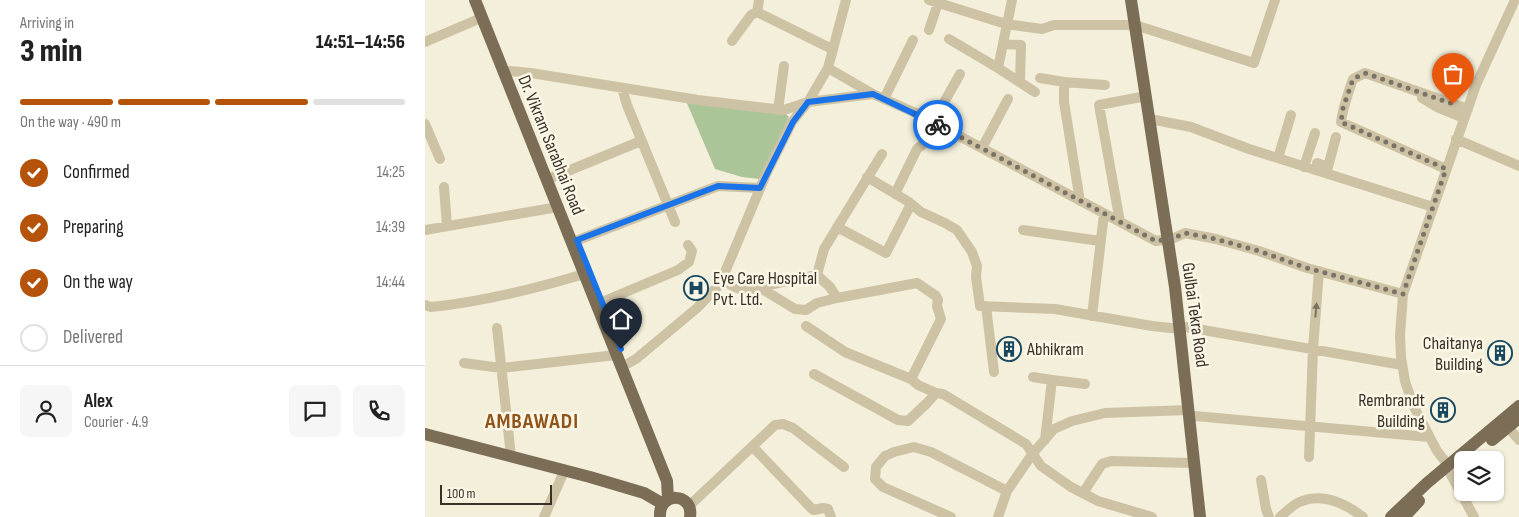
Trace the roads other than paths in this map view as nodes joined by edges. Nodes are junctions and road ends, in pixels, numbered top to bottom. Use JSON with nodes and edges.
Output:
{"nodes":[{"id":1,"x":475,"y":0,"type":"edge"},
{"id":2,"x":481,"y":0,"type":"edge"},
{"id":3,"x":759,"y":0,"type":"edge"},
{"id":4,"x":846,"y":0,"type":"edge"},
{"id":5,"x":1012,"y":0,"type":"edge"},
{"id":6,"x":1131,"y":0,"type":"edge"},
{"id":7,"x":1138,"y":0,"type":"edge"},
{"id":8,"x":1275,"y":0,"type":"edge"},
{"id":9,"x":1515,"y":0,"type":"edge"},
{"id":10,"x":934,"y":1,"type":"edge"},
{"id":11,"x":757,"y":12,"type":"junction"},
{"id":12,"x":481,"y":18,"type":"junction"},
{"id":13,"x":1006,"y":24,"type":"junction"},
{"id":14,"x":1138,"y":26,"type":"junction"},
{"id":15,"x":929,"y":30,"type":"dead end"},
{"id":16,"x":949,"y":39,"type":"dead end"},
{"id":17,"x":913,"y":40,"type":"dead end"},
{"id":18,"x":732,"y":41,"type":"dead end"},
{"id":19,"x":425,"y":42,"type":"edge"},
{"id":20,"x":1004,"y":44,"type":"junction"},
{"id":21,"x":832,"y":49,"type":"junction"},
{"id":22,"x":784,"y":66,"type":"dead end"},
{"id":23,"x":828,"y":68,"type":"junction"},
{"id":24,"x":998,"y":68,"type":"junction"},
{"id":25,"x":507,"y":72,"type":"junction"},
{"id":26,"x":960,"y":74,"type":"dead end"},
{"id":27,"x":1040,"y":78,"type":"dead end"},
{"id":28,"x":1020,"y":82,"type":"junction"},
{"id":29,"x":1065,"y":82,"type":"junction"},
{"id":30,"x":1105,"y":84,"type":"dead end"},
{"id":31,"x":622,"y":88,"type":"junction"},
{"id":32,"x":1035,"y":92,"type":"dead end"},
{"id":33,"x":873,"y":94,"type":"junction"},
{"id":34,"x":1146,"y":96,"type":"junction"},
{"id":35,"x":884,"y":99,"type":"junction"},
{"id":36,"x":1008,"y":99,"type":"dead end"},
{"id":37,"x":808,"y":102,"type":"junction"},
{"id":38,"x":778,"y":110,"type":"junction"},
{"id":39,"x":1466,"y":114,"type":"junction"},
{"id":40,"x":1291,"y":115,"type":"dead end"},
{"id":41,"x":1155,"y":120,"type":"junction"},
{"id":42,"x":933,"y":122,"type":"junction"},
{"id":43,"x":425,"y":124,"type":"edge"},
{"id":44,"x":1315,"y":133,"type":"dead end"},
{"id":45,"x":1336,"y":137,"type":"dead end"},
{"id":46,"x":1456,"y":139,"type":"junction"},
{"id":47,"x":641,"y":141,"type":"junction"},
{"id":48,"x":981,"y":148,"type":"junction"},
{"id":49,"x":882,"y":154,"type":"dead end"},
{"id":50,"x":1279,"y":155,"type":"junction"},
{"id":51,"x":440,"y":159,"type":"dead end"},
{"id":52,"x":1304,"y":162,"type":"junction"},
{"id":53,"x":1519,"y":166,"type":"edge"},
{"id":54,"x":1446,"y":169,"type":"junction"},
{"id":55,"x":1327,"y":170,"type":"junction"},
{"id":56,"x":553,"y":177,"type":"junction"},
{"id":57,"x":867,"y":178,"type":"junction"},
{"id":58,"x":443,"y":186,"type":"dead end"},
{"id":59,"x":760,"y":188,"type":"junction"},
{"id":60,"x":895,"y":194,"type":"junction"},
{"id":61,"x":1080,"y":201,"type":"junction"},
{"id":62,"x":911,"y":204,"type":"junction"},
{"id":63,"x":667,"y":206,"type":"junction"},
{"id":64,"x":557,"y":207,"type":"junction"},
{"id":65,"x":1433,"y":207,"type":"junction"},
{"id":66,"x":1104,"y":214,"type":"junction"},
{"id":67,"x":675,"y":222,"type":"dead end"},
{"id":68,"x":1120,"y":222,"type":"junction"},
{"id":69,"x":447,"y":226,"type":"junction"},
{"id":70,"x":837,"y":227,"type":"junction"},
{"id":71,"x":425,"y":230,"type":"edge"},
{"id":72,"x":1023,"y":230,"type":"dead end"},
{"id":73,"x":1170,"y":239,"type":"junction"},
{"id":74,"x":577,"y":240,"type":"junction"},
{"id":75,"x":1101,"y":241,"type":"junction"},
{"id":76,"x":688,"y":245,"type":"dead end"},
{"id":77,"x":1319,"y":271,"type":"junction"},
{"id":78,"x":583,"y":274,"type":"junction"},
{"id":79,"x":817,"y":275,"type":"junction"},
{"id":80,"x":722,"y":279,"type":"junction"},
{"id":81,"x":759,"y":287,"type":"junction"},
{"id":82,"x":1403,"y":294,"type":"junction"},
{"id":83,"x":837,"y":298,"type":"junction"},
{"id":84,"x":602,"y":302,"type":"junction"},
{"id":85,"x":425,"y":305,"type":"edge"},
{"id":86,"x":986,"y":306,"type":"junction"},
{"id":87,"x":1092,"y":316,"type":"junction"},
{"id":88,"x":806,"y":326,"type":"dead end"},
{"id":89,"x":497,"y":328,"type":"dead end"},
{"id":90,"x":1183,"y":328,"type":"junction"},
{"id":91,"x":1313,"y":349,"type":"junction"},
{"id":92,"x":616,"y":355,"type":"junction"},
{"id":93,"x":464,"y":362,"type":"dead end"},
{"id":94,"x":627,"y":364,"type":"junction"},
{"id":95,"x":1402,"y":364,"type":"junction"},
{"id":96,"x":501,"y":368,"type":"junction"},
{"id":97,"x":994,"y":372,"type":"dead end"},
{"id":98,"x":814,"y":374,"type":"dead end"},
{"id":99,"x":1033,"y":377,"type":"dead end"},
{"id":100,"x":911,"y":379,"type":"junction"},
{"id":101,"x":1052,"y":380,"type":"junction"},
{"id":102,"x":1085,"y":384,"type":"dead end"},
{"id":103,"x":936,"y":393,"type":"junction"},
{"id":104,"x":1519,"y":406,"type":"edge"},
{"id":105,"x":1191,"y":413,"type":"junction"},
{"id":106,"x":1519,"y":418,"type":"edge"},
{"id":107,"x":1311,"y":426,"type":"junction"},
{"id":108,"x":1508,"y":427,"type":"junction"},
{"id":109,"x":425,"y":434,"type":"edge"},
{"id":110,"x":1429,"y":436,"type":"junction"},
{"id":111,"x":1045,"y":440,"type":"junction"},
{"id":112,"x":1519,"y":440,"type":"edge"},
{"id":113,"x":425,"y":441,"type":"edge"},
{"id":114,"x":753,"y":447,"type":"junction"},
{"id":115,"x":1478,"y":451,"type":"edge"},
{"id":116,"x":1033,"y":453,"type":"junction"},
{"id":117,"x":511,"y":456,"type":"junction"},
{"id":118,"x":1309,"y":457,"type":"dead end"},
{"id":119,"x":1193,"y":463,"type":"junction"},
{"id":120,"x":1454,"y":467,"type":"edge"},
{"id":121,"x":844,"y":468,"type":"dead end"},
{"id":122,"x":1449,"y":469,"type":"junction"},
{"id":123,"x":563,"y":476,"type":"junction"},
{"id":124,"x":1261,"y":480,"type":"dead end"},
{"id":125,"x":1007,"y":491,"type":"junction"},
{"id":126,"x":1083,"y":493,"type":"junction"},
{"id":127,"x":662,"y":508,"type":"edge"},
{"id":128,"x":690,"y":511,"type":"edge"},
{"id":129,"x":544,"y":517,"type":"edge"},
{"id":130,"x":831,"y":517,"type":"edge"},
{"id":131,"x":951,"y":517,"type":"edge"},
{"id":132,"x":999,"y":517,"type":"edge"},
{"id":133,"x":1152,"y":517,"type":"edge"},
{"id":134,"x":1200,"y":517,"type":"edge"},
{"id":135,"x":1207,"y":517,"type":"edge"},
{"id":136,"x":1269,"y":517,"type":"edge"},
{"id":137,"x":1280,"y":517,"type":"edge"},
{"id":138,"x":1363,"y":517,"type":"edge"},
{"id":139,"x":1391,"y":517,"type":"edge"},
{"id":140,"x":1404,"y":517,"type":"edge"},
{"id":141,"x":1474,"y":517,"type":"edge"}],
"edges":[{"from":1,"to":12,"type":"main road","name":"Dr. Vikram Sarabhai Road"},
{"from":2,"to":25,"type":"main road","name":"Dr. Vikram Sarabhai Road"},
{"from":3,"to":11,"type":"street"},
{"from":4,"to":21,"type":"street"},
{"from":5,"to":13,"type":"street"},
{"from":6,"to":14,"type":"main road","name":"Gulbai Tekra Road"},
{"from":7,"to":14,"type":"main road","name":"Gulbai Tekra Road"},
{"from":8,"to":14,"type":"street"},
{"from":9,"to":39,"type":"street"},
{"from":10,"to":13,"type":"street"},
{"from":10,"to":15,"type":"street"},
{"from":11,"to":18,"type":"street"},
{"from":11,"to":21,"type":"street"},
{"from":12,"to":19,"type":"street"},
{"from":12,"to":25,"type":"main road","name":"Dr. Vikram Sarabhai Road"},
{"from":13,"to":14,"type":"street"},
{"from":13,"to":20,"type":"street"},
{"from":14,"to":34,"type":"main road","name":"Gulbai Tekra Road"},
{"from":14,"to":41,"type":"main road","name":"Gulbai Tekra Road"},
{"from":16,"to":24,"type":"street"},
{"from":17,"to":35,"type":"street"},
{"from":20,"to":24,"type":"street"},
{"from":20,"to":28,"type":"street"},
{"from":21,"to":23,"type":"street"},
{"from":22,"to":38,"type":"street"},
{"from":23,"to":33,"type":"street"},
{"from":23,"to":37,"type":"street"},
{"from":24,"to":28,"type":"street"},
{"from":25,"to":31,"type":"street"},
{"from":25,"to":56,"type":"main road","name":"Dr. Vikram Sarabhai Road"},
{"from":25,"to":64,"type":"main road","name":"Dr. Vikram Sarabhai Road"},
{"from":26,"to":42,"type":"street"},
{"from":27,"to":29,"type":"street"},
{"from":28,"to":32,"type":"street"},
{"from":29,"to":30,"type":"street"},
{"from":29,"to":61,"type":"street"},
{"from":31,"to":38,"type":"street"},
{"from":31,"to":47,"type":"street"},
{"from":33,"to":35,"type":"street"},
{"from":33,"to":37,"type":"street"},
{"from":34,"to":68,"type":"street"},
{"from":34,"to":73,"type":"main road","name":"Gulbai Tekra Road"},
{"from":35,"to":42,"type":"street"},
{"from":36,"to":48,"type":"street"},
{"from":37,"to":38,"type":"street"},
{"from":37,"to":59,"type":"street"},
{"from":39,"to":46,"type":"street"},
{"from":39,"to":54,"type":"street"},
{"from":40,"to":50,"type":"street"},
{"from":41,"to":50,"type":"street"},
{"from":41,"to":73,"type":"main road","name":"Gulbai Tekra Road"},
{"from":42,"to":48,"type":"street"},
{"from":42,"to":60,"type":"street"},
{"from":43,"to":51,"type":"street"},
{"from":44,"to":52,"type":"street"},
{"from":45,"to":55,"type":"street"},
{"from":46,"to":53,"type":"street"},
{"from":46,"to":54,"type":"street"},
{"from":47,"to":56,"type":"street"},
{"from":47,"to":63,"type":"street"},
{"from":48,"to":61,"type":"street"},
{"from":49,"to":57,"type":"street"},
{"from":50,"to":52,"type":"street"},
{"from":52,"to":55,"type":"street"},
{"from":54,"to":65,"type":"street"},
{"from":55,"to":65,"type":"street"},
{"from":56,"to":74,"type":"main road","name":"Dr. Vikram Sarabhai Road"},
{"from":57,"to":60,"type":"street"},
{"from":57,"to":70,"type":"street"},
{"from":58,"to":69,"type":"street"},
{"from":59,"to":63,"type":"street"},
{"from":59,"to":80,"type":"street"},
{"from":60,"to":62,"type":"street"},
{"from":61,"to":66,"type":"street"},
{"from":62,"to":70,"type":"street"},
{"from":62,"to":86,"type":"street"},
{"from":63,"to":67,"type":"street"},
{"from":63,"to":74,"type":"street"},
{"from":64,"to":69,"type":"street"},
{"from":64,"to":78,"type":"main road","name":"Dr. Vikram Sarabhai Road"},
{"from":65,"to":82,"type":"street"},
{"from":66,"to":68,"type":"street"},
{"from":66,"to":75,"type":"street"},
{"from":68,"to":73,"type":"street"},
{"from":69,"to":71,"type":"street"},
{"from":70,"to":79,"type":"street"},
{"from":72,"to":75,"type":"street"},
{"from":73,"to":77,"type":"street"},
{"from":73,"to":90,"type":"main road","name":"Gulbai Tekra Road"},
{"from":74,"to":84,"type":"main road","name":"Dr. Vikram Sarabhai Road"},
{"from":75,"to":87,"type":"street"},
{"from":76,"to":84,"type":"street"},
{"from":77,"to":82,"type":"street"},
{"from":91,"to":77,"type":"street","one_way":true},
{"from":78,"to":85,"type":"street"},
{"from":78,"to":92,"type":"main road","name":"Dr. Vikram Sarabhai Road"},
{"from":79,"to":81,"type":"street"},
{"from":79,"to":83,"type":"street"},
{"from":80,"to":81,"type":"street"},
{"from":80,"to":94,"type":"street"},
{"from":81,"to":83,"type":"street"},
{"from":82,"to":95,"type":"street"},
{"from":83,"to":100,"type":"street"},
{"from":84,"to":94,"type":"main road","name":"Dr. Vikram Sarabhai Road"},
{"from":86,"to":87,"type":"street"},
{"from":86,"to":97,"type":"street"},
{"from":87,"to":90,"type":"street"},
{"from":88,"to":100,"type":"street"},
{"from":89,"to":96,"type":"street"},
{"from":90,"to":91,"type":"street"},
{"from":90,"to":105,"type":"main road","name":"Gulbai Tekra Road"},
{"from":91,"to":95,"type":"street"},
{"from":91,"to":107,"type":"street"},
{"from":92,"to":96,"type":"street"},
{"from":92,"to":127,"type":"main road","name":"Dr. Vikram Sarabhai Road"},
{"from":93,"to":96,"type":"street"},
{"from":94,"to":127,"type":"main road","name":"Dr. Vikram Sarabhai Road"},
{"from":95,"to":110,"type":"street"},
{"from":96,"to":117,"type":"street"},
{"from":98,"to":103,"type":"street"},
{"from":99,"to":101,"type":"street"},
{"from":100,"to":103,"type":"street"},
{"from":101,"to":102,"type":"street"},
{"from":101,"to":111,"type":"street"},
{"from":103,"to":116,"type":"street"},
{"from":104,"to":122,"type":"main road"},
{"from":105,"to":107,"type":"street"},
{"from":105,"to":111,"type":"street"},
{"from":105,"to":119,"type":"main road","name":"Gulbai Tekra Road"},
{"from":105,"to":135,"type":"main road","name":"Gulbai Tekra Road"},
{"from":106,"to":108,"type":"main road"},
{"from":107,"to":110,"type":"street"},
{"from":107,"to":118,"type":"street"},
{"from":108,"to":112,"type":"street"},
{"from":108,"to":115,"type":"main road"},
{"from":109,"to":117,"type":"main road"},
{"from":110,"to":122,"type":"street"},
{"from":111,"to":116,"type":"street"},
{"from":113,"to":123,"type":"main road"},
{"from":114,"to":121,"type":"street"},
{"from":114,"to":128,"type":"street"},
{"from":114,"to":130,"type":"street"},
{"from":116,"to":125,"type":"street"},
{"from":116,"to":126,"type":"street"},
{"from":117,"to":127,"type":"main road"},
{"from":119,"to":126,"type":"street"},
{"from":119,"to":134,"type":"main road","name":"Gulbai Tekra Road"},
{"from":120,"to":122,"type":"main road"},
{"from":122,"to":139,"type":"main road"},
{"from":122,"to":140,"type":"main road"},
{"from":122,"to":141,"type":"street"},
{"from":123,"to":127,"type":"main road"},
{"from":123,"to":129,"type":"street"},
{"from":124,"to":136,"type":"street"},
{"from":125,"to":131,"type":"street"},
{"from":125,"to":132,"type":"street"},
{"from":126,"to":133,"type":"street"},
{"from":127,"to":128,"type":"main road"},
{"from":137,"to":138,"type":"street"}]}
